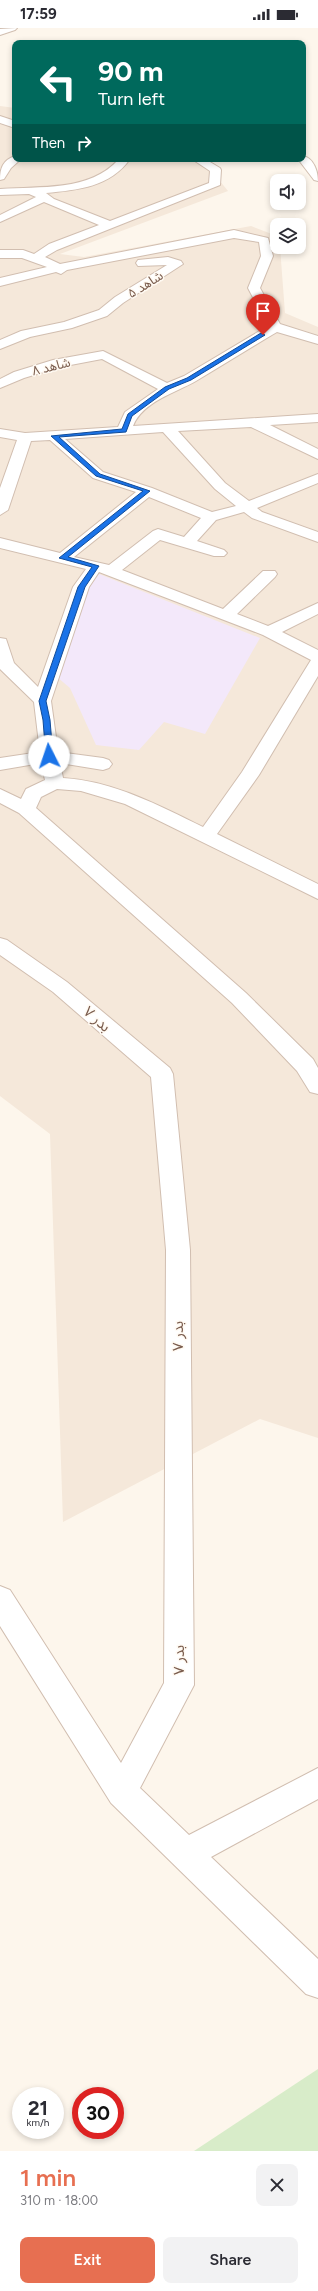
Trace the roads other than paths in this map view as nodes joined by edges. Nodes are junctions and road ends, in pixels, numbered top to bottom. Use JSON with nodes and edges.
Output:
{"nodes":[{"id":1,"x":12,"y":28,"type":"edge"},
{"id":2,"x":0,"y":32,"type":"edge"},
{"id":3,"x":0,"y":119,"type":"edge"},
{"id":4,"x":12,"y":124,"type":"edge"},
{"id":5,"x":12,"y":162,"type":"edge"},
{"id":6,"x":122,"y":162,"type":"edge"},
{"id":7,"x":203,"y":162,"type":"edge"},
{"id":8,"x":305,"y":162,"type":"edge"},
{"id":9,"x":0,"y":176,"type":"edge"},
{"id":10,"x":318,"y":178,"type":"edge"},
{"id":11,"x":30,"y":190,"type":"junction"},
{"id":12,"x":0,"y":192,"type":"edge"},
{"id":13,"x":45,"y":197,"type":"junction"},
{"id":14,"x":0,"y":219,"type":"edge"},
{"id":15,"x":109,"y":225,"type":"junction"},
{"id":16,"x":0,"y":254,"type":"edge"},
{"id":17,"x":36,"y":258,"type":"junction"},
{"id":18,"x":0,"y":266,"type":"edge"},
{"id":19,"x":59,"y":268,"type":"junction"},
{"id":20,"x":0,"y":282,"type":"edge"},
{"id":21,"x":275,"y":327,"type":"junction"},
{"id":22,"x":318,"y":340,"type":"edge"},
{"id":23,"x":0,"y":345,"type":"edge"},
{"id":24,"x":0,"y":384,"type":"edge"},
{"id":25,"x":167,"y":388,"type":"junction"},
{"id":26,"x":318,"y":418,"type":"edge"},
{"id":27,"x":0,"y":421,"type":"edge"},
{"id":28,"x":255,"y":423,"type":"junction"},
{"id":29,"x":167,"y":428,"type":"junction"},
{"id":30,"x":124,"y":430,"type":"junction"},
{"id":31,"x":0,"y":433,"type":"edge"},
{"id":32,"x":54,"y":436,"type":"junction"},
{"id":33,"x":25,"y":437,"type":"junction"},
{"id":34,"x":0,"y":442,"type":"edge"},
{"id":35,"x":318,"y":455,"type":"edge"},
{"id":36,"x":318,"y":478,"type":"edge"},
{"id":37,"x":147,"y":491,"type":"junction"},
{"id":38,"x":247,"y":507,"type":"junction"},
{"id":39,"x":0,"y":510,"type":"edge"},
{"id":40,"x":211,"y":517,"type":"junction"},
{"id":41,"x":318,"y":537,"type":"edge"},
{"id":42,"x":0,"y":543,"type":"edge"},
{"id":43,"x":187,"y":543,"type":"junction"},
{"id":44,"x":219,"y":553,"type":"dead end"},
{"id":45,"x":63,"y":558,"type":"junction"},
{"id":46,"x":103,"y":569,"type":"junction"},
{"id":47,"x":269,"y":574,"type":"dead end"},
{"id":48,"x":318,"y":608,"type":"edge"},
{"id":49,"x":226,"y":616,"type":"junction"},
{"id":50,"x":269,"y":632,"type":"junction"},
{"id":51,"x":0,"y":643,"type":"edge"},
{"id":52,"x":318,"y":657,"type":"edge"},
{"id":53,"x":318,"y":662,"type":"edge"},
{"id":54,"x":3,"y":666,"type":"edge"},
{"id":55,"x":42,"y":701,"type":"junction"},
{"id":56,"x":49,"y":756,"type":"junction"},
{"id":57,"x":0,"y":764,"type":"edge"},
{"id":58,"x":103,"y":764,"type":"dead end"},
{"id":59,"x":55,"y":783,"type":"junction"},
{"id":60,"x":0,"y":795,"type":"edge"},
{"id":61,"x":26,"y":808,"type":"junction"},
{"id":62,"x":206,"y":836,"type":"junction"},
{"id":63,"x":318,"y":892,"type":"edge"},
{"id":64,"x":0,"y":945,"type":"edge"},
{"id":65,"x":318,"y":1086,"type":"edge"},
{"id":66,"x":0,"y":1600,"type":"edge"},
{"id":67,"x":318,"y":1783,"type":"edge"},
{"id":68,"x":122,"y":1792,"type":"junction"},
{"id":69,"x":186,"y":1853,"type":"junction"},
{"id":70,"x":318,"y":1982,"type":"edge"}],
"edges":[{"from":1,"to":2,"type":"street"},
{"from":3,"to":4,"type":"street"},
{"from":5,"to":9,"type":"street"},
{"from":6,"to":11,"type":"street"},
{"from":7,"to":15,"type":"street"},
{"from":8,"to":10,"type":"street"},
{"from":11,"to":12,"type":"street"},
{"from":11,"to":13,"type":"street"},
{"from":13,"to":14,"type":"street"},
{"from":13,"to":15,"type":"street"},
{"from":15,"to":17,"type":"street"},
{"from":16,"to":17,"type":"street"},
{"from":17,"to":18,"type":"street"},
{"from":17,"to":19,"type":"street"},
{"from":19,"to":20,"type":"street"},
{"from":19,"to":21,"type":"street"},
{"from":19,"to":23,"type":"street","name":"شاهد ۵"},
{"from":21,"to":22,"type":"street"},
{"from":21,"to":25,"type":"street"},
{"from":24,"to":25,"type":"street","name":"شاهد ۸"},
{"from":25,"to":30,"type":"street"},
{"from":26,"to":28,"type":"street"},
{"from":27,"to":33,"type":"street"},
{"from":28,"to":29,"type":"street"},
{"from":28,"to":35,"type":"street"},
{"from":29,"to":30,"type":"street"},
{"from":29,"to":38,"type":"street"},
{"from":30,"to":32,"type":"street"},
{"from":31,"to":33,"type":"street"},
{"from":32,"to":33,"type":"street"},
{"from":32,"to":37,"type":"street"},
{"from":33,"to":34,"type":"street"},
{"from":33,"to":39,"type":"street"},
{"from":36,"to":38,"type":"street"},
{"from":37,"to":40,"type":"street"},
{"from":37,"to":45,"type":"street"},
{"from":38,"to":40,"type":"street"},
{"from":38,"to":41,"type":"street"},
{"from":40,"to":43,"type":"street"},
{"from":42,"to":45,"type":"street"},
{"from":43,"to":44,"type":"street"},
{"from":43,"to":46,"type":"street"},
{"from":45,"to":46,"type":"street"},
{"from":46,"to":49,"type":"street"},
{"from":46,"to":55,"type":"street"},
{"from":47,"to":49,"type":"street"},
{"from":48,"to":50,"type":"street"},
{"from":49,"to":50,"type":"street"},
{"from":50,"to":52,"type":"street"},
{"from":51,"to":54,"type":"street"},
{"from":53,"to":62,"type":"street"},
{"from":54,"to":55,"type":"street"},
{"from":55,"to":56,"type":"street"},
{"from":56,"to":57,"type":"street"},
{"from":56,"to":58,"type":"street"},
{"from":56,"to":59,"type":"street"},
{"from":59,"to":61,"type":"street"},
{"from":59,"to":62,"type":"street"},
{"from":60,"to":61,"type":"street"},
{"from":61,"to":65,"type":"street"},
{"from":62,"to":63,"type":"street"},
{"from":64,"to":68,"type":"street","name":"بدر ۷"},
{"from":66,"to":68,"type":"street"},
{"from":67,"to":69,"type":"street"},
{"from":68,"to":69,"type":"street"},
{"from":69,"to":70,"type":"street"}]}
